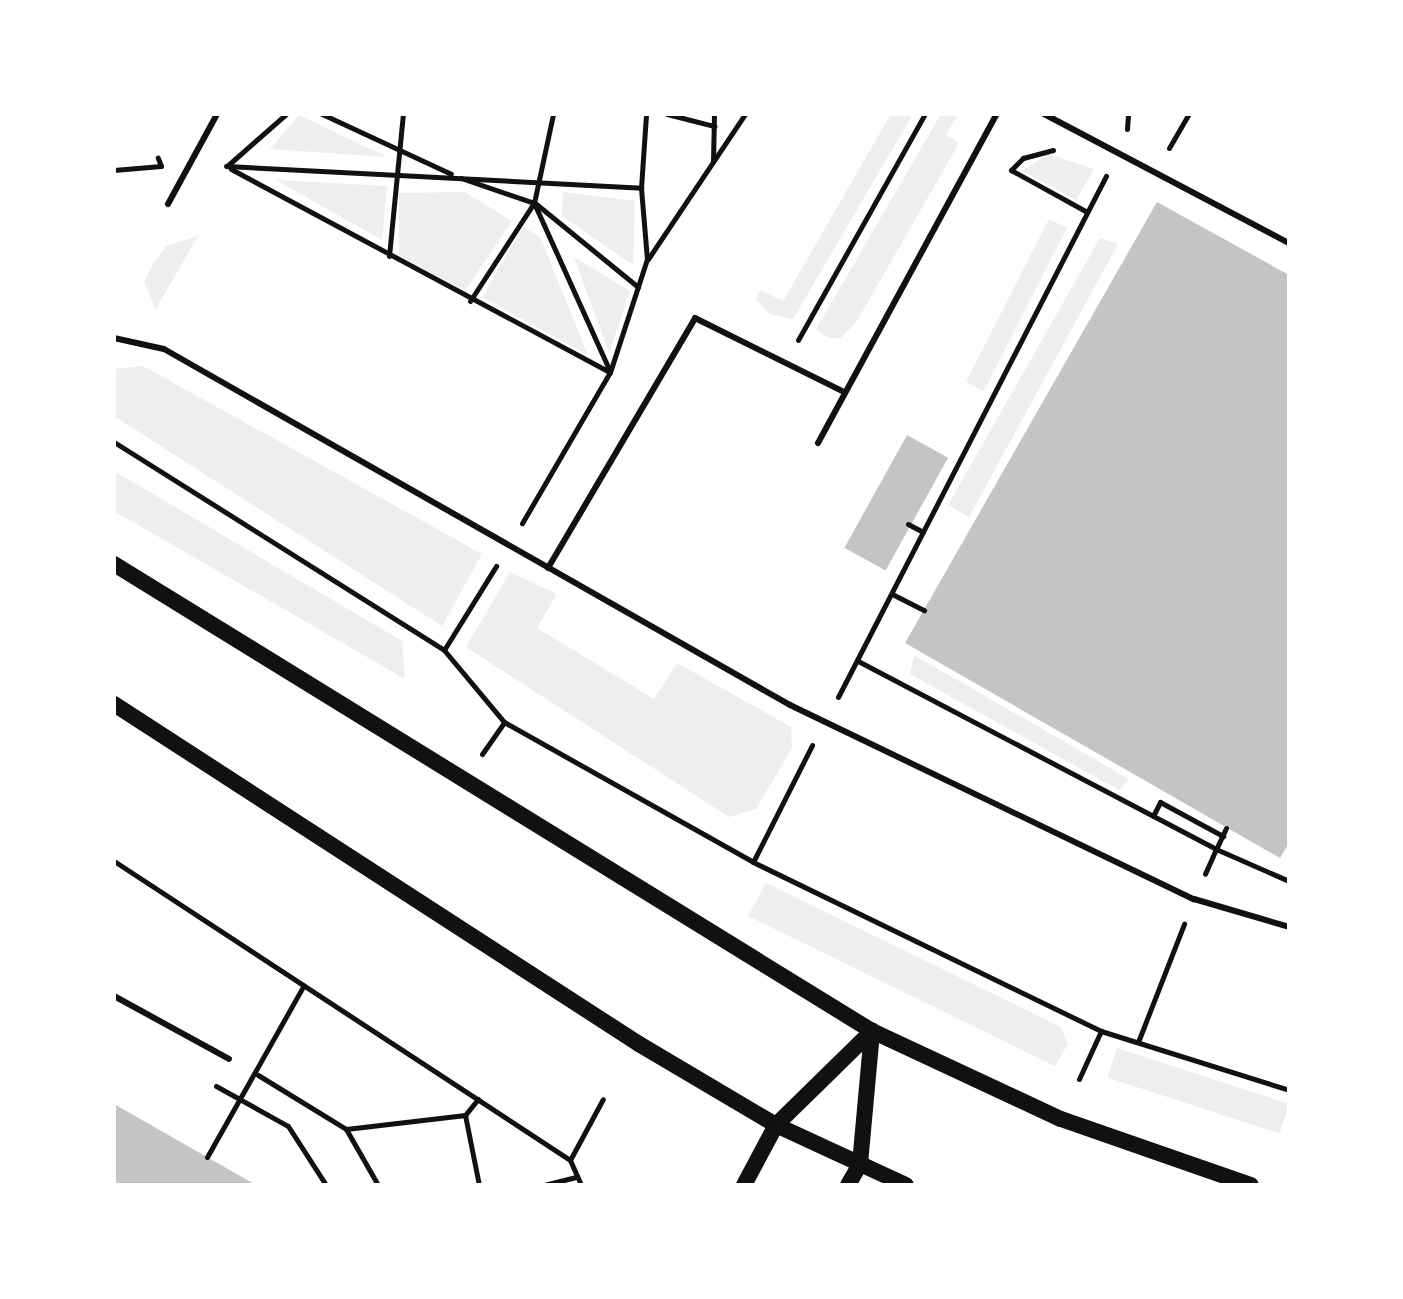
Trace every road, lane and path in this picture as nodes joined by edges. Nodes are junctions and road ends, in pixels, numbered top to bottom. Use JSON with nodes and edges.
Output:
{"nodes":[{"id":1,"x":217,"y":114,"type":"edge"},
{"id":2,"x":286,"y":114,"type":"edge"},
{"id":3,"x":322,"y":114,"type":"edge"},
{"id":4,"x":403,"y":114,"type":"edge"},
{"id":5,"x":553,"y":114,"type":"edge"},
{"id":6,"x":646,"y":114,"type":"edge"},
{"id":7,"x":667,"y":114,"type":"edge"},
{"id":8,"x":714,"y":114,"type":"edge"},
{"id":9,"x":745,"y":114,"type":"edge"},
{"id":10,"x":925,"y":114,"type":"edge"},
{"id":11,"x":997,"y":114,"type":"edge"},
{"id":12,"x":1044,"y":114,"type":"edge"},
{"id":13,"x":1128,"y":114,"type":"edge"},
{"id":14,"x":1189,"y":114,"type":"edge"},
{"id":15,"x":1117,"y":124,"type":"dead end"},
{"id":16,"x":714,"y":126,"type":"junction"},
{"id":17,"x":1127,"y":130,"type":"junction"},
{"id":18,"x":1138,"y":135,"type":"dead end"},
{"id":19,"x":400,"y":145,"type":"junction"},
{"id":20,"x":1160,"y":145,"type":"dead end"},
{"id":21,"x":1062,"y":149,"type":"dead end"},
{"id":22,"x":1118,"y":151,"type":"junction"},
{"id":23,"x":158,"y":158,"type":"dead end"},
{"id":24,"x":713,"y":163,"type":"junction"},
{"id":25,"x":226,"y":166,"type":"junction"},
{"id":26,"x":114,"y":170,"type":"edge"},
{"id":27,"x":454,"y":175,"type":"junction"},
{"id":28,"x":395,"y":178,"type":"junction"},
{"id":29,"x":533,"y":181,"type":"junction"},
{"id":30,"x":641,"y":188,"type":"junction"},
{"id":31,"x":534,"y":203,"type":"junction"},
{"id":32,"x":168,"y":204,"type":"dead end"},
{"id":33,"x":1087,"y":212,"type":"junction"},
{"id":34,"x":1289,"y":243,"type":"edge"},
{"id":35,"x":389,"y":257,"type":"junction"},
{"id":36,"x":647,"y":259,"type":"junction"},
{"id":37,"x":638,"y":287,"type":"junction"},
{"id":38,"x":470,"y":301,"type":"junction"},
{"id":39,"x":114,"y":338,"type":"edge"},
{"id":40,"x":794,"y":346,"type":"dead end"},
{"id":41,"x":610,"y":372,"type":"junction"},
{"id":42,"x":842,"y":391,"type":"junction"},
{"id":43,"x":114,"y":442,"type":"edge"},
{"id":44,"x":818,"y":443,"type":"dead end"},
{"id":45,"x":908,"y":524,"type":"dead end"},
{"id":46,"x":923,"y":532,"type":"junction"},
{"id":47,"x":510,"y":543,"type":"junction"},
{"id":48,"x":114,"y":564,"type":"edge"},
{"id":49,"x":548,"y":568,"type":"junction"},
{"id":50,"x":892,"y":594,"type":"junction"},
{"id":51,"x":924,"y":610,"type":"dead end"},
{"id":52,"x":444,"y":650,"type":"junction"},
{"id":53,"x":114,"y":704,"type":"edge"},
{"id":54,"x":824,"y":721,"type":"junction"},
{"id":55,"x":1153,"y":816,"type":"dead end"},
{"id":56,"x":1226,"y":828,"type":"dead end"},
{"id":57,"x":1223,"y":836,"type":"junction"},
{"id":58,"x":114,"y":861,"type":"edge"},
{"id":59,"x":753,"y":862,"type":"junction"},
{"id":60,"x":1289,"y":881,"type":"edge"},
{"id":61,"x":1289,"y":927,"type":"edge"},
{"id":62,"x":304,"y":985,"type":"junction"},
{"id":63,"x":114,"y":996,"type":"edge"},
{"id":64,"x":872,"y":1031,"type":"junction"},
{"id":65,"x":1101,"y":1031,"type":"junction"},
{"id":66,"x":229,"y":1059,"type":"dead end"},
{"id":67,"x":258,"y":1075,"type":"junction"},
{"id":68,"x":1079,"y":1079,"type":"dead end"},
{"id":69,"x":205,"y":1080,"type":"dead end"},
{"id":70,"x":1289,"y":1090,"type":"edge"},
{"id":71,"x":478,"y":1099,"type":"junction"},
{"id":72,"x":603,"y":1099,"type":"dead end"},
{"id":73,"x":244,"y":1101,"type":"junction"},
{"id":74,"x":465,"y":1115,"type":"junction"},
{"id":75,"x":776,"y":1125,"type":"junction"},
{"id":76,"x":346,"y":1129,"type":"junction"},
{"id":77,"x":207,"y":1157,"type":"dead end"},
{"id":78,"x":570,"y":1160,"type":"junction"},
{"id":79,"x":860,"y":1164,"type":"junction"},
{"id":80,"x":577,"y":1177,"type":"junction"},
{"id":81,"x":326,"y":1185,"type":"edge"},
{"id":82,"x":378,"y":1185,"type":"edge"},
{"id":83,"x":479,"y":1185,"type":"edge"},
{"id":84,"x":544,"y":1185,"type":"edge"},
{"id":85,"x":581,"y":1185,"type":"edge"},
{"id":86,"x":744,"y":1185,"type":"edge"},
{"id":87,"x":848,"y":1185,"type":"edge"},
{"id":88,"x":906,"y":1185,"type":"edge"},
{"id":89,"x":1251,"y":1185,"type":"edge"}],
"edges":[{"from":1,"to":32,"type":"lane"},
{"from":2,"to":25,"type":"path"},
{"from":3,"to":19,"type":"path"},
{"from":4,"to":19,"type":"path"},
{"from":5,"to":29,"type":"path"},
{"from":6,"to":30,"type":"path"},
{"from":7,"to":16,"type":"path"},
{"from":8,"to":16,"type":"path"},
{"from":9,"to":24,"type":"path"},
{"from":10,"to":40,"type":"path"},
{"from":11,"to":42,"type":"lane"},
{"from":12,"to":22,"type":"lane"},
{"from":13,"to":17,"type":"path"},
{"from":14,"to":20,"type":"path"},
{"from":15,"to":17,"type":"path"},
{"from":16,"to":24,"type":"path"},
{"from":17,"to":18,"type":"path"},
{"from":17,"to":22,"type":"path"},
{"from":19,"to":27,"type":"path"},
{"from":19,"to":28,"type":"path"},
{"from":21,"to":33,"type":"path"},
{"from":22,"to":33,"type":"path"},
{"from":22,"to":34,"type":"lane"},
{"from":23,"to":26,"type":"path"},
{"from":24,"to":36,"type":"path"},
{"from":25,"to":28,"type":"path"},
{"from":25,"to":35,"type":"path"},
{"from":27,"to":28,"type":"path"},
{"from":27,"to":29,"type":"path"},
{"from":27,"to":31,"type":"path"},
{"from":28,"to":35,"type":"path"},
{"from":29,"to":30,"type":"path"},
{"from":29,"to":31,"type":"path"},
{"from":30,"to":36,"type":"path"},
{"from":31,"to":37,"type":"path"},
{"from":31,"to":38,"type":"path"},
{"from":31,"to":41,"type":"path"},
{"from":33,"to":46,"type":"path"},
{"from":35,"to":38,"type":"path"},
{"from":36,"to":37,"type":"path"},
{"from":37,"to":41,"type":"path"},
{"from":38,"to":41,"type":"path"},
{"from":39,"to":47,"type":"lane"},
{"from":41,"to":47,"type":"path"},
{"from":42,"to":44,"type":"lane"},
{"from":42,"to":49,"type":"lane"},
{"from":43,"to":52,"type":"path"},
{"from":45,"to":46,"type":"path"},
{"from":46,"to":50,"type":"path"},
{"from":47,"to":49,"type":"lane"},
{"from":47,"to":52,"type":"path"},
{"from":48,"to":64,"type":"main road"},
{"from":49,"to":54,"type":"lane"},
{"from":50,"to":51,"type":"path"},
{"from":50,"to":54,"type":"path"},
{"from":52,"to":59,"type":"path"},
{"from":53,"to":75,"type":"main road"},
{"from":54,"to":59,"type":"path"},
{"from":54,"to":61,"type":"lane"},
{"from":55,"to":57,"type":"path"},
{"from":56,"to":57,"type":"path"},
{"from":57,"to":60,"type":"path"},
{"from":58,"to":62,"type":"path"},
{"from":59,"to":65,"type":"path"},
{"from":62,"to":67,"type":"path"},
{"from":62,"to":71,"type":"path"},
{"from":63,"to":66,"type":"lane"},
{"from":64,"to":75,"type":"main road"},
{"from":64,"to":79,"type":"main road"},
{"from":64,"to":89,"type":"main road"},
{"from":65,"to":68,"type":"path"},
{"from":65,"to":70,"type":"path"},
{"from":67,"to":73,"type":"path"},
{"from":67,"to":76,"type":"path"},
{"from":69,"to":73,"type":"path"},
{"from":71,"to":74,"type":"path"},
{"from":71,"to":78,"type":"path"},
{"from":72,"to":78,"type":"path"},
{"from":73,"to":77,"type":"path"},
{"from":73,"to":81,"type":"path"},
{"from":74,"to":76,"type":"path"},
{"from":74,"to":83,"type":"path"},
{"from":75,"to":79,"type":"main road"},
{"from":75,"to":86,"type":"main road"},
{"from":76,"to":82,"type":"path"},
{"from":78,"to":80,"type":"path"},
{"from":79,"to":87,"type":"main road"},
{"from":79,"to":88,"type":"main road"},
{"from":80,"to":84,"type":"path"},
{"from":80,"to":85,"type":"path"}]}
